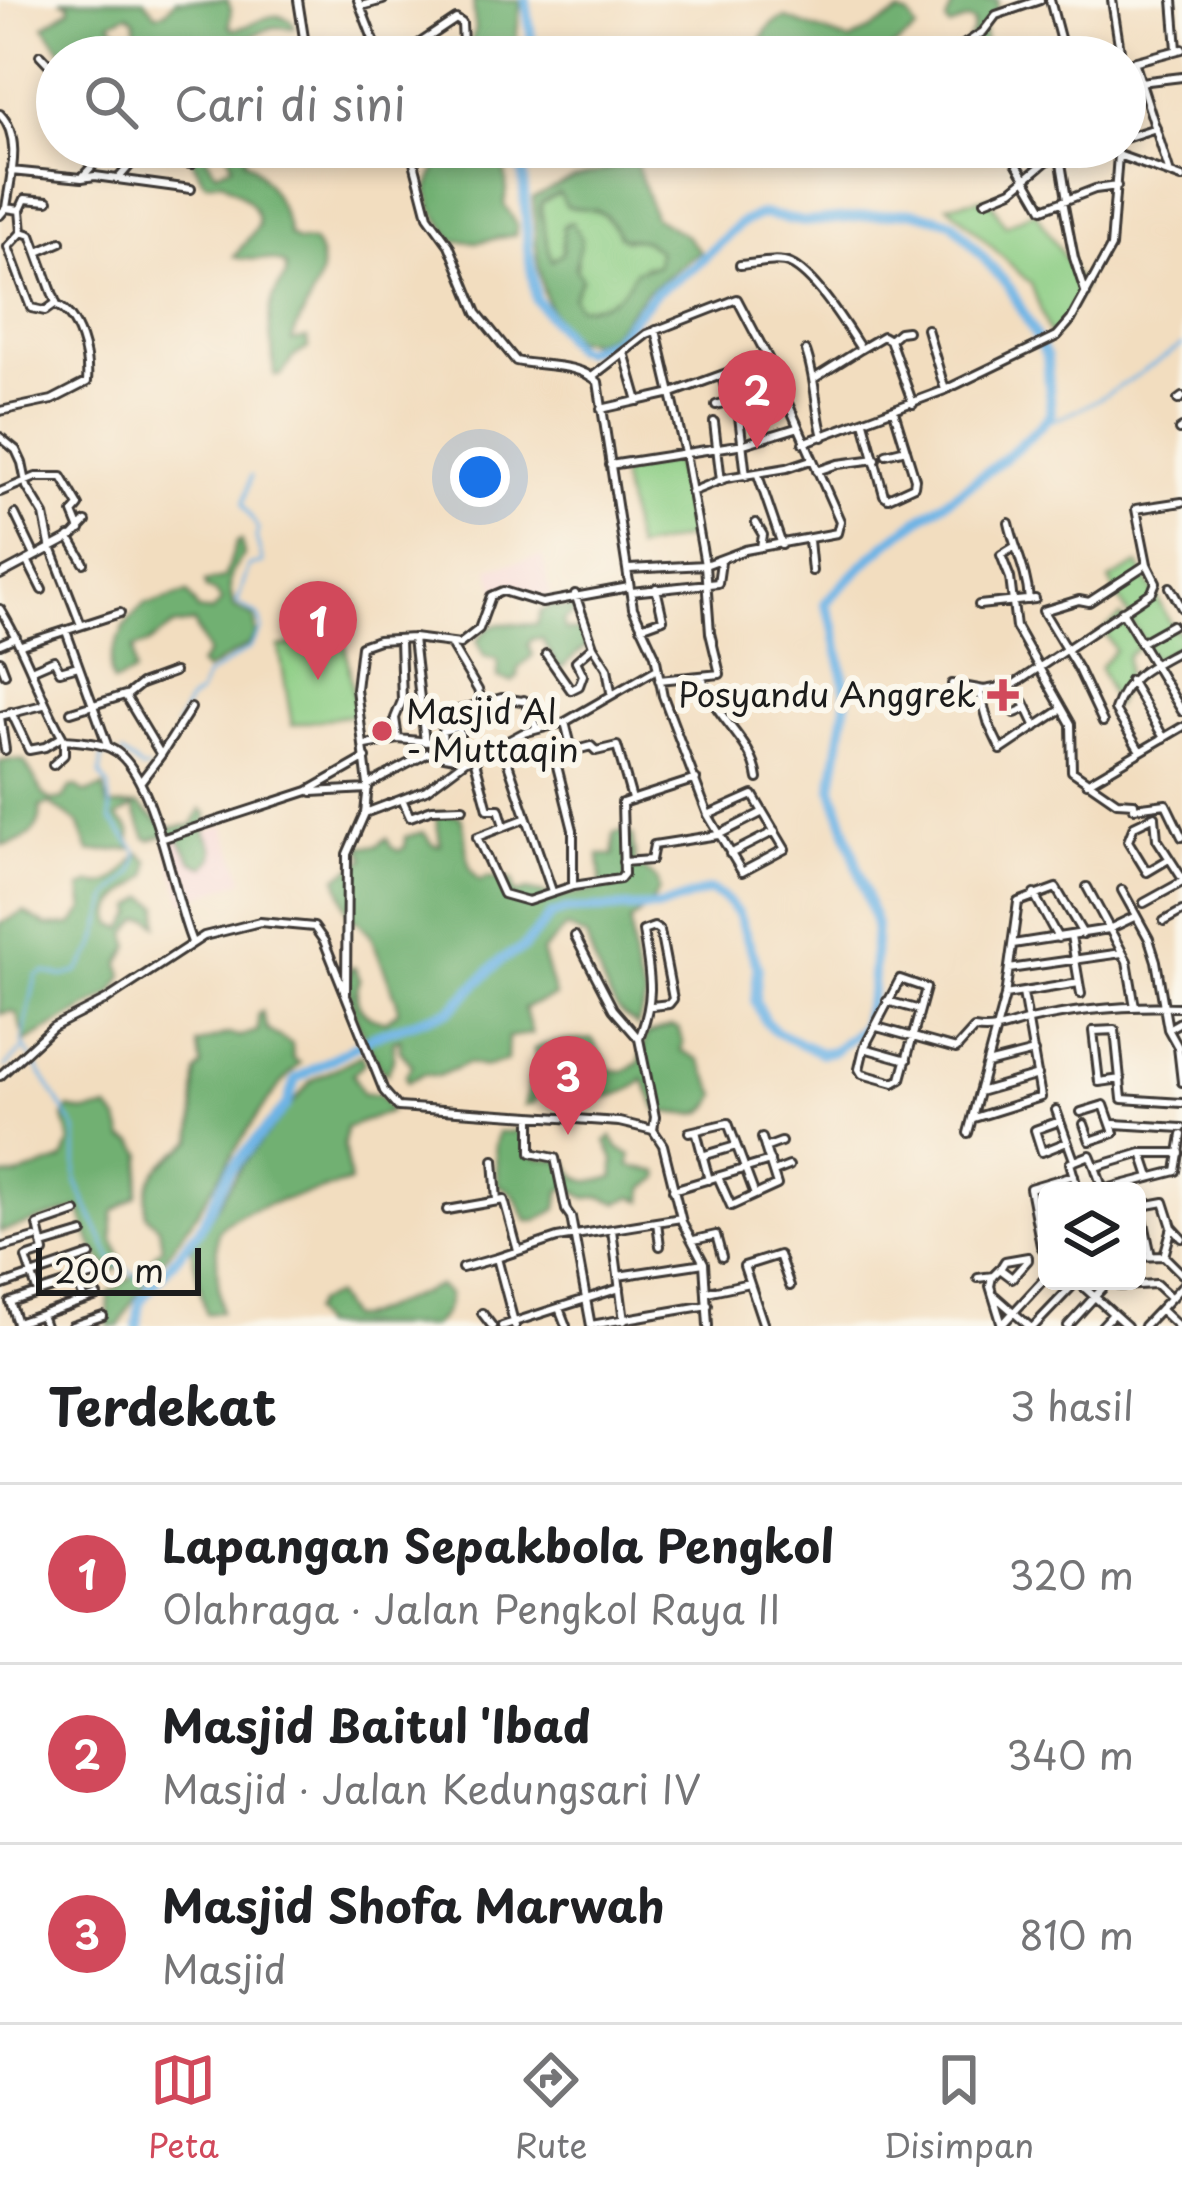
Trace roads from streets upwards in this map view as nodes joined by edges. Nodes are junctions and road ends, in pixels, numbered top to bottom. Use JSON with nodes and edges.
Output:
{"nodes":[{"id":1,"x":298,"y":0,"type":"edge"},
{"id":2,"x":383,"y":0,"type":"edge"},
{"id":3,"x":1040,"y":0,"type":"edge"},
{"id":4,"x":1050,"y":0,"type":"edge"},
{"id":5,"x":1112,"y":0,"type":"edge"},
{"id":6,"x":1173,"y":0,"type":"edge"},
{"id":7,"x":359,"y":3,"type":"edge"},
{"id":8,"x":304,"y":36,"type":"edge"},
{"id":9,"x":372,"y":36,"type":"edge"},
{"id":10,"x":430,"y":36,"type":"edge"},
{"id":11,"x":463,"y":36,"type":"edge"},
{"id":12,"x":977,"y":36,"type":"edge"},
{"id":13,"x":1060,"y":36,"type":"edge"},
{"id":14,"x":1119,"y":36,"type":"edge"},
{"id":15,"x":1179,"y":49,"type":"edge"},
{"id":16,"x":1146,"y":60,"type":"edge"},
{"id":17,"x":1182,"y":77,"type":"edge"},
{"id":18,"x":1146,"y":81,"type":"edge"},
{"id":19,"x":1146,"y":99,"type":"edge"},
{"id":20,"x":0,"y":114,"type":"edge"},
{"id":21,"x":1156,"y":128,"type":"junction"},
{"id":22,"x":1146,"y":131,"type":"edge"},
{"id":23,"x":1146,"y":162,"type":"edge"},
{"id":24,"x":91,"y":168,"type":"edge"},
{"id":25,"x":128,"y":168,"type":"edge"},
{"id":26,"x":415,"y":168,"type":"edge"},
{"id":27,"x":1019,"y":168,"type":"edge"},
{"id":28,"x":1037,"y":168,"type":"edge"},
{"id":29,"x":1061,"y":168,"type":"edge"},
{"id":30,"x":1116,"y":168,"type":"edge"},
{"id":31,"x":1169,"y":170,"type":"junction"},
{"id":32,"x":11,"y":171,"type":"junction"},
{"id":33,"x":82,"y":178,"type":"junction"},
{"id":34,"x":1024,"y":178,"type":"junction"},
{"id":35,"x":1182,"y":178,"type":"edge"},
{"id":36,"x":118,"y":179,"type":"junction"},
{"id":37,"x":1117,"y":186,"type":"junction"},
{"id":38,"x":191,"y":189,"type":"dead end"},
{"id":39,"x":1065,"y":200,"type":"junction"},
{"id":40,"x":48,"y":201,"type":"dead end"},
{"id":41,"x":985,"y":201,"type":"dead end"},
{"id":42,"x":20,"y":210,"type":"junction"},
{"id":43,"x":3,"y":212,"type":"edge"},
{"id":44,"x":22,"y":232,"type":"junction"},
{"id":45,"x":61,"y":242,"type":"dead end"},
{"id":46,"x":38,"y":252,"type":"junction"},
{"id":47,"x":740,"y":265,"type":"dead end"},
{"id":48,"x":1086,"y":294,"type":"junction"},
{"id":49,"x":56,"y":305,"type":"junction"},
{"id":50,"x":926,"y":328,"type":"dead end"},
{"id":51,"x":656,"y":330,"type":"junction"},
{"id":52,"x":907,"y":331,"type":"dead end"},
{"id":53,"x":890,"y":340,"type":"junction"},
{"id":54,"x":861,"y":349,"type":"junction"},
{"id":55,"x":806,"y":351,"type":"dead end"},
{"id":56,"x":624,"y":352,"type":"junction"},
{"id":57,"x":769,"y":358,"type":"junction"},
{"id":58,"x":593,"y":376,"type":"junction"},
{"id":59,"x":722,"y":376,"type":"junction"},
{"id":60,"x":815,"y":378,"type":"junction"},
{"id":61,"x":945,"y":390,"type":"junction"},
{"id":62,"x":672,"y":394,"type":"junction"},
{"id":63,"x":728,"y":400,"type":"junction"},
{"id":64,"x":638,"y":402,"type":"junction"},
{"id":65,"x":913,"y":404,"type":"junction"},
{"id":66,"x":716,"y":405,"type":"dead end"},
{"id":67,"x":601,"y":409,"type":"junction"},
{"id":68,"x":0,"y":411,"type":"edge"},
{"id":69,"x":894,"y":411,"type":"junction"},
{"id":70,"x":714,"y":422,"type":"dead end"},
{"id":71,"x":865,"y":422,"type":"junction"},
{"id":72,"x":796,"y":428,"type":"junction"},
{"id":73,"x":823,"y":436,"type":"junction"},
{"id":74,"x":0,"y":437,"type":"edge"},
{"id":75,"x":802,"y":443,"type":"junction"},
{"id":76,"x":744,"y":444,"type":"junction"},
{"id":77,"x":717,"y":449,"type":"junction"},
{"id":78,"x":906,"y":449,"type":"junction"},
{"id":79,"x":685,"y":453,"type":"junction"},
{"id":80,"x":886,"y":454,"type":"dead end"},
{"id":81,"x":876,"y":459,"type":"junction"},
{"id":82,"x":811,"y":460,"type":"junction"},
{"id":83,"x":610,"y":465,"type":"junction"},
{"id":84,"x":817,"y":471,"type":"junction"},
{"id":85,"x":758,"y":474,"type":"junction"},
{"id":86,"x":746,"y":476,"type":"junction"},
{"id":87,"x":722,"y":481,"type":"junction"},
{"id":88,"x":26,"y":482,"type":"junction"},
{"id":89,"x":0,"y":492,"type":"edge"},
{"id":90,"x":691,"y":492,"type":"junction"},
{"id":91,"x":1182,"y":502,"type":"edge"},
{"id":92,"x":14,"y":514,"type":"dead end"},
{"id":93,"x":86,"y":522,"type":"dead end"},
{"id":94,"x":756,"y":523,"type":"dead end"},
{"id":95,"x":1009,"y":523,"type":"dead end"},
{"id":96,"x":80,"y":530,"type":"junction"},
{"id":97,"x":69,"y":537,"type":"junction"},
{"id":98,"x":809,"y":540,"type":"junction"},
{"id":99,"x":50,"y":545,"type":"junction"},
{"id":100,"x":782,"y":545,"type":"junction"},
{"id":101,"x":1014,"y":547,"type":"junction"},
{"id":102,"x":761,"y":548,"type":"junction"},
{"id":103,"x":31,"y":559,"type":"junction"},
{"id":104,"x":0,"y":562,"type":"edge"},
{"id":105,"x":721,"y":562,"type":"junction"},
{"id":106,"x":84,"y":563,"type":"dead end"},
{"id":107,"x":1147,"y":564,"type":"junction"},
{"id":108,"x":705,"y":565,"type":"junction"},
{"id":109,"x":628,"y":569,"type":"junction"},
{"id":110,"x":812,"y":571,"type":"dead end"},
{"id":111,"x":3,"y":574,"type":"edge"},
{"id":112,"x":707,"y":584,"type":"junction"},
{"id":113,"x":1169,"y":587,"type":"dead end"},
{"id":114,"x":656,"y":588,"type":"junction"},
{"id":115,"x":630,"y":589,"type":"junction"},
{"id":116,"x":42,"y":590,"type":"dead end"},
{"id":117,"x":575,"y":594,"type":"junction"},
{"id":118,"x":1011,"y":603,"type":"junction"},
{"id":119,"x":979,"y":605,"type":"dead end"},
{"id":120,"x":1182,"y":608,"type":"edge"},
{"id":121,"x":0,"y":609,"type":"edge"},
{"id":122,"x":1122,"y":611,"type":"junction"},
{"id":123,"x":120,"y":613,"type":"dead end"},
{"id":124,"x":3,"y":619,"type":"edge"},
{"id":125,"x":81,"y":625,"type":"junction"},
{"id":126,"x":1172,"y":626,"type":"dead end"},
{"id":127,"x":639,"y":627,"type":"junction"},
{"id":128,"x":66,"y":631,"type":"junction"},
{"id":129,"x":413,"y":638,"type":"junction"},
{"id":130,"x":400,"y":640,"type":"junction"},
{"id":131,"x":19,"y":641,"type":"junction"},
{"id":132,"x":0,"y":644,"type":"edge"},
{"id":133,"x":1140,"y":644,"type":"junction"},
{"id":134,"x":451,"y":645,"type":"junction"},
{"id":135,"x":593,"y":646,"type":"junction"},
{"id":136,"x":1066,"y":649,"type":"junction"},
{"id":137,"x":1179,"y":650,"type":"edge"},
{"id":138,"x":545,"y":654,"type":"dead end"},
{"id":139,"x":0,"y":661,"type":"edge"},
{"id":140,"x":576,"y":661,"type":"junction"},
{"id":141,"x":1182,"y":663,"type":"edge"},
{"id":142,"x":1153,"y":664,"type":"junction"},
{"id":143,"x":78,"y":666,"type":"junction"},
{"id":144,"x":1038,"y":666,"type":"junction"},
{"id":145,"x":657,"y":669,"type":"junction"},
{"id":146,"x":31,"y":670,"type":"junction"},
{"id":147,"x":174,"y":672,"type":"dead end"},
{"id":148,"x":559,"y":672,"type":"junction"},
{"id":149,"x":5,"y":674,"type":"dead end"},
{"id":150,"x":702,"y":676,"type":"junction"},
{"id":151,"x":659,"y":680,"type":"junction"},
{"id":152,"x":1130,"y":680,"type":"junction"},
{"id":153,"x":952,"y":684,"type":"dead end"},
{"id":154,"x":979,"y":689,"type":"junction"},
{"id":155,"x":611,"y":694,"type":"junction"},
{"id":156,"x":126,"y":696,"type":"junction"},
{"id":157,"x":524,"y":700,"type":"junction"},
{"id":158,"x":482,"y":702,"type":"junction"},
{"id":159,"x":94,"y":703,"type":"junction"},
{"id":160,"x":536,"y":703,"type":"dead end"},
{"id":161,"x":43,"y":705,"type":"junction"},
{"id":162,"x":191,"y":708,"type":"dead end"},
{"id":163,"x":1062,"y":709,"type":"junction"},
{"id":164,"x":1182,"y":711,"type":"edge"},
{"id":165,"x":11,"y":712,"type":"junction"},
{"id":166,"x":71,"y":712,"type":"dead end"},
{"id":167,"x":1015,"y":713,"type":"dead end"},
{"id":168,"x":0,"y":717,"type":"edge"},
{"id":169,"x":487,"y":720,"type":"dead end"},
{"id":170,"x":565,"y":722,"type":"junction"},
{"id":171,"x":1103,"y":722,"type":"dead end"},
{"id":172,"x":458,"y":727,"type":"junction"},
{"id":173,"x":1036,"y":727,"type":"junction"},
{"id":174,"x":1182,"y":727,"type":"edge"},
{"id":175,"x":536,"y":729,"type":"junction"},
{"id":176,"x":63,"y":738,"type":"junction"},
{"id":177,"x":1164,"y":738,"type":"junction"},
{"id":178,"x":398,"y":740,"type":"junction"},
{"id":179,"x":425,"y":742,"type":"junction"},
{"id":180,"x":447,"y":743,"type":"junction"},
{"id":181,"x":364,"y":746,"type":"junction"},
{"id":182,"x":502,"y":746,"type":"junction"},
{"id":183,"x":571,"y":746,"type":"junction"},
{"id":184,"x":108,"y":747,"type":"junction"},
{"id":185,"x":5,"y":750,"type":"dead end"},
{"id":186,"x":1140,"y":752,"type":"junction"},
{"id":187,"x":159,"y":753,"type":"junction"},
{"id":188,"x":365,"y":758,"type":"junction"},
{"id":189,"x":451,"y":758,"type":"junction"},
{"id":190,"x":470,"y":759,"type":"junction"},
{"id":191,"x":53,"y":765,"type":"dead end"},
{"id":192,"x":696,"y":779,"type":"junction"},
{"id":193,"x":758,"y":779,"type":"dead end"},
{"id":194,"x":141,"y":781,"type":"junction"},
{"id":195,"x":1087,"y":783,"type":"junction"},
{"id":196,"x":368,"y":787,"type":"junction"},
{"id":197,"x":308,"y":791,"type":"junction"},
{"id":198,"x":420,"y":792,"type":"junction"},
{"id":199,"x":632,"y":799,"type":"junction"},
{"id":200,"x":402,"y":800,"type":"junction"},
{"id":201,"x":463,"y":808,"type":"dead end"},
{"id":202,"x":427,"y":811,"type":"junction"},
{"id":203,"x":763,"y":812,"type":"junction"},
{"id":204,"x":1155,"y":812,"type":"junction"},
{"id":205,"x":365,"y":813,"type":"junction"},
{"id":206,"x":708,"y":815,"type":"junction"},
{"id":207,"x":1182,"y":816,"type":"edge"},
{"id":208,"x":524,"y":819,"type":"junction"},
{"id":209,"x":1172,"y":822,"type":"junction"},
{"id":210,"x":504,"y":826,"type":"junction"},
{"id":211,"x":775,"y":831,"type":"junction"},
{"id":212,"x":718,"y":835,"type":"junction"},
{"id":213,"x":1182,"y":837,"type":"edge"},
{"id":214,"x":160,"y":839,"type":"junction"},
{"id":215,"x":730,"y":854,"type":"junction"},
{"id":216,"x":1169,"y":860,"type":"junction"},
{"id":217,"x":623,"y":862,"type":"junction"},
{"id":218,"x":1178,"y":867,"type":"edge"},
{"id":219,"x":1182,"y":880,"type":"edge"},
{"id":220,"x":573,"y":886,"type":"junction"},
{"id":221,"x":1087,"y":887,"type":"dead end"},
{"id":222,"x":1121,"y":890,"type":"dead end"},
{"id":223,"x":552,"y":891,"type":"junction"},
{"id":224,"x":1034,"y":894,"type":"junction"},
{"id":225,"x":1144,"y":903,"type":"dead end"},
{"id":226,"x":1182,"y":911,"type":"edge"},
{"id":227,"x":1136,"y":916,"type":"junction"},
{"id":228,"x":1165,"y":921,"type":"dead end"},
{"id":229,"x":1109,"y":929,"type":"junction"},
{"id":230,"x":1083,"y":934,"type":"junction"},
{"id":231,"x":575,"y":936,"type":"dead end"},
{"id":232,"x":1071,"y":936,"type":"junction"},
{"id":233,"x":1058,"y":938,"type":"junction"},
{"id":234,"x":192,"y":942,"type":"junction"},
{"id":235,"x":1013,"y":944,"type":"junction"},
{"id":236,"x":1122,"y":953,"type":"junction"},
{"id":237,"x":1075,"y":961,"type":"junction"},
{"id":238,"x":1009,"y":969,"type":"junction"},
{"id":239,"x":1079,"y":982,"type":"junction"},
{"id":240,"x":1023,"y":993,"type":"junction"},
{"id":241,"x":1081,"y":994,"type":"dead end"},
{"id":242,"x":1005,"y":995,"type":"junction"},
{"id":243,"x":346,"y":997,"type":"junction"},
{"id":244,"x":887,"y":1001,"type":"junction"},
{"id":245,"x":652,"y":1006,"type":"junction"},
{"id":246,"x":1162,"y":1006,"type":"junction"},
{"id":247,"x":1182,"y":1006,"type":"edge"},
{"id":248,"x":1135,"y":1007,"type":"junction"},
{"id":249,"x":920,"y":1010,"type":"junction"},
{"id":250,"x":1028,"y":1020,"type":"junction"},
{"id":251,"x":1182,"y":1021,"type":"edge"},
{"id":252,"x":877,"y":1027,"type":"junction"},
{"id":253,"x":1168,"y":1028,"type":"junction"},
{"id":254,"x":996,"y":1031,"type":"junction"},
{"id":255,"x":913,"y":1036,"type":"junction"},
{"id":256,"x":639,"y":1039,"type":"junction"},
{"id":257,"x":864,"y":1048,"type":"junction"},
{"id":258,"x":1180,"y":1050,"type":"edge"},
{"id":259,"x":1034,"y":1052,"type":"junction"},
{"id":260,"x":907,"y":1060,"type":"junction"},
{"id":261,"x":987,"y":1064,"type":"junction"},
{"id":262,"x":1038,"y":1075,"type":"junction"},
{"id":263,"x":0,"y":1076,"type":"edge"},
{"id":264,"x":1121,"y":1079,"type":"junction"},
{"id":265,"x":1182,"y":1082,"type":"edge"},
{"id":266,"x":980,"y":1092,"type":"junction"},
{"id":267,"x":1182,"y":1103,"type":"edge"},
{"id":268,"x":1056,"y":1110,"type":"dead end"},
{"id":269,"x":1081,"y":1112,"type":"dead end"},
{"id":270,"x":531,"y":1117,"type":"junction"},
{"id":271,"x":972,"y":1119,"type":"junction"},
{"id":272,"x":1060,"y":1121,"type":"junction"},
{"id":273,"x":1084,"y":1124,"type":"dead end"},
{"id":274,"x":1112,"y":1124,"type":"junction"},
{"id":275,"x":653,"y":1130,"type":"junction"},
{"id":276,"x":1182,"y":1132,"type":"edge"},
{"id":277,"x":968,"y":1133,"type":"dead end"},
{"id":278,"x":781,"y":1142,"type":"dead end"},
{"id":279,"x":1066,"y":1142,"type":"junction"},
{"id":280,"x":736,"y":1146,"type":"junction"},
{"id":281,"x":1142,"y":1153,"type":"junction"},
{"id":282,"x":1180,"y":1153,"type":"edge"},
{"id":283,"x":702,"y":1156,"type":"junction"},
{"id":284,"x":494,"y":1160,"type":"dead end"},
{"id":285,"x":1074,"y":1160,"type":"junction"},
{"id":286,"x":770,"y":1162,"type":"junction"},
{"id":287,"x":789,"y":1166,"type":"dead end"},
{"id":288,"x":1095,"y":1167,"type":"junction"},
{"id":289,"x":744,"y":1169,"type":"junction"},
{"id":290,"x":774,"y":1172,"type":"junction"},
{"id":291,"x":1074,"y":1175,"type":"junction"},
{"id":292,"x":1150,"y":1178,"type":"junction"},
{"id":293,"x":713,"y":1179,"type":"junction"},
{"id":294,"x":1048,"y":1182,"type":"edge"},
{"id":295,"x":1076,"y":1182,"type":"edge"},
{"id":296,"x":1099,"y":1182,"type":"edge"},
{"id":297,"x":1134,"y":1182,"type":"edge"},
{"id":298,"x":1038,"y":1185,"type":"edge"},
{"id":299,"x":673,"y":1190,"type":"junction"},
{"id":300,"x":755,"y":1196,"type":"junction"},
{"id":301,"x":497,"y":1201,"type":"junction"},
{"id":302,"x":1146,"y":1208,"type":"edge"},
{"id":303,"x":447,"y":1210,"type":"dead end"},
{"id":304,"x":76,"y":1212,"type":"dead end"},
{"id":305,"x":681,"y":1218,"type":"junction"},
{"id":306,"x":1038,"y":1220,"type":"edge"},
{"id":307,"x":657,"y":1222,"type":"junction"},
{"id":308,"x":1172,"y":1227,"type":"junction"},
{"id":309,"x":612,"y":1230,"type":"junction"},
{"id":310,"x":83,"y":1233,"type":"dead end"},
{"id":311,"x":574,"y":1234,"type":"junction"},
{"id":312,"x":1146,"y":1235,"type":"edge"},
{"id":313,"x":34,"y":1238,"type":"dead end"},
{"id":314,"x":1182,"y":1238,"type":"edge"},
{"id":315,"x":693,"y":1240,"type":"junction"},
{"id":316,"x":43,"y":1245,"type":"junction"},
{"id":317,"x":660,"y":1246,"type":"dead end"},
{"id":318,"x":0,"y":1248,"type":"edge"},
{"id":319,"x":518,"y":1251,"type":"junction"},
{"id":320,"x":1038,"y":1252,"type":"edge"},
{"id":321,"x":90,"y":1255,"type":"dead end"},
{"id":322,"x":1146,"y":1256,"type":"edge"},
{"id":323,"x":1151,"y":1256,"type":"junction"},
{"id":324,"x":1164,"y":1256,"type":"junction"},
{"id":325,"x":722,"y":1257,"type":"dead end"},
{"id":326,"x":497,"y":1258,"type":"junction"},
{"id":327,"x":1029,"y":1258,"type":"junction"},
{"id":328,"x":704,"y":1262,"type":"junction"},
{"id":329,"x":462,"y":1268,"type":"dead end"},
{"id":330,"x":996,"y":1272,"type":"junction"},
{"id":331,"x":32,"y":1274,"type":"junction"},
{"id":332,"x":1182,"y":1274,"type":"edge"},
{"id":333,"x":94,"y":1275,"type":"dead end"},
{"id":334,"x":618,"y":1276,"type":"junction"},
{"id":335,"x":977,"y":1278,"type":"dead end"},
{"id":336,"x":77,"y":1280,"type":"junction"},
{"id":337,"x":749,"y":1283,"type":"junction"},
{"id":338,"x":1146,"y":1283,"type":"edge"},
{"id":339,"x":0,"y":1286,"type":"edge"},
{"id":340,"x":790,"y":1286,"type":"dead end"},
{"id":341,"x":1038,"y":1286,"type":"edge"},
{"id":342,"x":1182,"y":1286,"type":"edge"},
{"id":343,"x":620,"y":1288,"type":"junction"},
{"id":344,"x":1105,"y":1290,"type":"edge"},
{"id":345,"x":38,"y":1292,"type":"junction"},
{"id":346,"x":707,"y":1292,"type":"junction"},
{"id":347,"x":992,"y":1294,"type":"junction"},
{"id":348,"x":97,"y":1296,"type":"dead end"},
{"id":349,"x":1095,"y":1298,"type":"junction"},
{"id":350,"x":1172,"y":1298,"type":"junction"},
{"id":351,"x":84,"y":1300,"type":"junction"},
{"id":352,"x":586,"y":1300,"type":"junction"},
{"id":353,"x":709,"y":1304,"type":"junction"},
{"id":354,"x":559,"y":1308,"type":"junction"},
{"id":355,"x":1160,"y":1310,"type":"junction"},
{"id":356,"x":482,"y":1313,"type":"dead end"},
{"id":357,"x":1014,"y":1313,"type":"junction"},
{"id":358,"x":44,"y":1314,"type":"junction"},
{"id":359,"x":1113,"y":1314,"type":"junction"},
{"id":360,"x":103,"y":1316,"type":"dead end"},
{"id":361,"x":28,"y":1323,"type":"edge"},
{"id":362,"x":627,"y":1323,"type":"edge"},
{"id":363,"x":515,"y":1324,"type":"edge"},
{"id":364,"x":1002,"y":1325,"type":"edge"},
{"id":365,"x":1176,"y":1325,"type":"edge"},
{"id":366,"x":45,"y":1326,"type":"edge"},
{"id":367,"x":72,"y":1326,"type":"edge"},
{"id":368,"x":492,"y":1326,"type":"edge"},
{"id":369,"x":503,"y":1326,"type":"edge"},
{"id":370,"x":566,"y":1326,"type":"edge"},
{"id":371,"x":590,"y":1326,"type":"edge"},
{"id":372,"x":708,"y":1326,"type":"edge"},
{"id":373,"x":764,"y":1326,"type":"edge"},
{"id":374,"x":1031,"y":1326,"type":"edge"},
{"id":375,"x":1068,"y":1326,"type":"edge"},
{"id":376,"x":1102,"y":1326,"type":"edge"},
{"id":377,"x":1126,"y":1326,"type":"edge"},
{"id":378,"x":1144,"y":1326,"type":"edge"}],
"edges":[{"from":1,"to":8,"type":"street"},
{"from":2,"to":7,"type":"street"},
{"from":3,"to":12,"type":"street"},
{"from":4,"to":13,"type":"street"},
{"from":5,"to":14,"type":"street"},
{"from":6,"to":15,"type":"street"},
{"from":7,"to":9,"type":"street"},
{"from":10,"to":11,"type":"street"},
{"from":15,"to":16,"type":"street"},
{"from":17,"to":18,"type":"street"},
{"from":19,"to":21,"type":"street"},
{"from":20,"to":32,"type":"street"},
{"from":21,"to":22,"type":"street"},
{"from":21,"to":31,"type":"street"},
{"from":23,"to":31,"type":"street"},
{"from":24,"to":33,"type":"street"},
{"from":25,"to":36,"type":"street"},
{"from":26,"to":58,"type":"street"},
{"from":27,"to":34,"type":"street"},
{"from":28,"to":34,"type":"street"},
{"from":29,"to":39,"type":"street"},
{"from":30,"to":37,"type":"street"},
{"from":31,"to":35,"type":"street"},
{"from":32,"to":33,"type":"street"},
{"from":32,"to":43,"type":"street"},
{"from":33,"to":36,"type":"street"},
{"from":34,"to":39,"type":"street"},
{"from":34,"to":41,"type":"street"},
{"from":36,"to":38,"type":"street"},
{"from":37,"to":39,"type":"street"},
{"from":37,"to":48,"type":"street"},
{"from":39,"to":48,"type":"street"},
{"from":40,"to":42,"type":"street"},
{"from":42,"to":43,"type":"street"},
{"from":42,"to":44,"type":"street"},
{"from":44,"to":46,"type":"street"},
{"from":44,"to":49,"type":"street"},
{"from":45,"to":46,"type":"street"},
{"from":46,"to":49,"type":"street"},
{"from":47,"to":54,"type":"street"},
{"from":48,"to":61,"type":"street"},
{"from":49,"to":68,"type":"street"},
{"from":50,"to":61,"type":"street"},
{"from":51,"to":56,"type":"street"},
{"from":51,"to":57,"type":"street"},
{"from":51,"to":62,"type":"street"},
{"from":52,"to":53,"type":"street"},
{"from":53,"to":54,"type":"street"},
{"from":53,"to":65,"type":"street"},
{"from":54,"to":60,"type":"street"},
{"from":55,"to":60,"type":"street"},
{"from":56,"to":58,"type":"street"},
{"from":56,"to":64,"type":"street"},
{"from":57,"to":59,"type":"street"},
{"from":57,"to":72,"type":"street"},
{"from":58,"to":67,"type":"street"},
{"from":59,"to":62,"type":"street"},
{"from":59,"to":63,"type":"street"},
{"from":60,"to":73,"type":"street"},
{"from":61,"to":65,"type":"street"},
{"from":62,"to":64,"type":"street"},
{"from":62,"to":79,"type":"street"},
{"from":63,"to":66,"type":"street"},
{"from":63,"to":76,"type":"street"},
{"from":64,"to":67,"type":"street"},
{"from":65,"to":69,"type":"street"},
{"from":67,"to":83,"type":"street"},
{"from":69,"to":71,"type":"street"},
{"from":69,"to":78,"type":"street"},
{"from":70,"to":77,"type":"street"},
{"from":71,"to":73,"type":"street"},
{"from":71,"to":81,"type":"street"},
{"from":72,"to":75,"type":"street"},
{"from":72,"to":76,"type":"street"},
{"from":73,"to":75,"type":"street"},
{"from":74,"to":88,"type":"street"},
{"from":75,"to":82,"type":"street"},
{"from":76,"to":77,"type":"street"},
{"from":76,"to":86,"type":"street"},
{"from":77,"to":79,"type":"street"},
{"from":77,"to":87,"type":"street"},
{"from":78,"to":80,"type":"street"},
{"from":78,"to":81,"type":"street"},
{"from":79,"to":83,"type":"street"},
{"from":79,"to":90,"type":"street"},
{"from":81,"to":84,"type":"street"},
{"from":82,"to":84,"type":"street"},
{"from":82,"to":85,"type":"street"},
{"from":83,"to":109,"type":"street"},
{"from":84,"to":98,"type":"street"},
{"from":85,"to":86,"type":"street"},
{"from":85,"to":100,"type":"street"},
{"from":86,"to":87,"type":"street"},
{"from":87,"to":90,"type":"street"},
{"from":88,"to":89,"type":"street"},
{"from":88,"to":96,"type":"street"},
{"from":88,"to":99,"type":"street"},
{"from":90,"to":108,"type":"street"},
{"from":91,"to":107,"type":"street"},
{"from":92,"to":103,"type":"street"},
{"from":93,"to":96,"type":"street"},
{"from":94,"to":102,"type":"street"},
{"from":95,"to":101,"type":"street"},
{"from":96,"to":97,"type":"street"},
{"from":97,"to":99,"type":"street"},
{"from":97,"to":106,"type":"street"},
{"from":98,"to":100,"type":"street"},
{"from":98,"to":110,"type":"street"},
{"from":99,"to":103,"type":"street"},
{"from":99,"to":125,"type":"street"},
{"from":100,"to":102,"type":"street"},
{"from":101,"to":118,"type":"street"},
{"from":101,"to":118,"type":"street"},
{"from":102,"to":105,"type":"street"},
{"from":103,"to":111,"type":"street"},
{"from":103,"to":116,"type":"street"},
{"from":104,"to":111,"type":"street"},
{"from":105,"to":108,"type":"street"},
{"from":105,"to":112,"type":"street"},
{"from":107,"to":122,"type":"street"},
{"from":107,"to":136,"type":"street"},
{"from":108,"to":109,"type":"street"},
{"from":108,"to":112,"type":"street"},
{"from":109,"to":115,"type":"street"},
{"from":112,"to":114,"type":"street"},
{"from":112,"to":150,"type":"street"},
{"from":113,"to":120,"type":"street"},
{"from":114,"to":115,"type":"street"},
{"from":114,"to":127,"type":"street"},
{"from":115,"to":117,"type":"street"},
{"from":115,"to":127,"type":"street"},
{"from":117,"to":134,"type":"street"},
{"from":117,"to":135,"type":"street"},
{"from":118,"to":119,"type":"street"},
{"from":118,"to":144,"type":"street"},
{"from":121,"to":124,"type":"street"},
{"from":122,"to":133,"type":"street"},
{"from":122,"to":136,"type":"street"},
{"from":123,"to":125,"type":"street"},
{"from":124,"to":131,"type":"street"},
{"from":125,"to":128,"type":"street"},
{"from":126,"to":133,"type":"street"},
{"from":127,"to":145,"type":"street"},
{"from":128,"to":131,"type":"street"},
{"from":128,"to":143,"type":"street"},
{"from":129,"to":130,"type":"street"},
{"from":129,"to":134,"type":"street"},
{"from":129,"to":179,"type":"street"},
{"from":130,"to":178,"type":"street"},
{"from":130,"to":181,"type":"street"},
{"from":131,"to":132,"type":"street"},
{"from":131,"to":146,"type":"street"},
{"from":133,"to":142,"type":"street"},
{"from":134,"to":158,"type":"street"},
{"from":135,"to":140,"type":"street"},
{"from":135,"to":155,"type":"street"},
{"from":136,"to":144,"type":"street"},
{"from":136,"to":171,"type":"street"},
{"from":137,"to":141,"type":"street"},
{"from":137,"to":142,"type":"street"},
{"from":138,"to":148,"type":"street"},
{"from":139,"to":149,"type":"street"},
{"from":140,"to":148,"type":"street"},
{"from":140,"to":148,"type":"street"},
{"from":142,"to":152,"type":"street"},
{"from":142,"to":164,"type":"street"},
{"from":143,"to":146,"type":"street"},
{"from":143,"to":159,"type":"street"},
{"from":144,"to":154,"type":"street"},
{"from":144,"to":163,"type":"street"},
{"from":145,"to":151,"type":"street"},
{"from":145,"to":155,"type":"street"},
{"from":146,"to":161,"type":"street"},
{"from":147,"to":156,"type":"street"},
{"from":150,"to":151,"type":"street"},
{"from":150,"to":193,"type":"street"},
{"from":151,"to":192,"type":"street"},
{"from":152,"to":177,"type":"street"},
{"from":152,"to":186,"type":"street"},
{"from":153,"to":154,"type":"street"},
{"from":154,"to":173,"type":"street"},
{"from":155,"to":170,"type":"street"},
{"from":156,"to":159,"type":"street"},
{"from":156,"to":187,"type":"street"},
{"from":157,"to":158,"type":"street"},
{"from":157,"to":160,"type":"street"},
{"from":157,"to":175,"type":"street"},
{"from":158,"to":169,"type":"street"},
{"from":158,"to":172,"type":"street"},
{"from":159,"to":166,"type":"street"},
{"from":159,"to":184,"type":"street"},
{"from":161,"to":165,"type":"street"},
{"from":161,"to":176,"type":"street"},
{"from":162,"to":187,"type":"street"},
{"from":163,"to":173,"type":"street"},
{"from":163,"to":195,"type":"street"},
{"from":165,"to":168,"type":"street"},
{"from":165,"to":176,"type":"street"},
{"from":167,"to":173,"type":"street"},
{"from":168,"to":185,"type":"street"},
{"from":170,"to":175,"type":"street"},
{"from":170,"to":183,"type":"street"},
{"from":172,"to":180,"type":"street"},
{"from":172,"to":180,"type":"street"},
{"from":174,"to":177,"type":"street"},
{"from":175,"to":182,"type":"street"},
{"from":176,"to":184,"type":"street"},
{"from":176,"to":191,"type":"street"},
{"from":177,"to":186,"type":"street"},
{"from":178,"to":179,"type":"street"},
{"from":178,"to":181,"type":"street"},
{"from":179,"to":180,"type":"street"},
{"from":180,"to":189,"type":"street"},
{"from":181,"to":188,"type":"street"},
{"from":182,"to":190,"type":"street"},
{"from":182,"to":208,"type":"street"},
{"from":183,"to":199,"type":"street"},
{"from":183,"to":220,"type":"street"},
{"from":184,"to":194,"type":"street"},
{"from":186,"to":195,"type":"street"},
{"from":187,"to":194,"type":"street"},
{"from":188,"to":196,"type":"street"},
{"from":188,"to":197,"type":"street"},
{"from":189,"to":190,"type":"street"},
{"from":189,"to":196,"type":"street"},
{"from":190,"to":198,"type":"street"},
{"from":190,"to":210,"type":"street"},
{"from":192,"to":199,"type":"street"},
{"from":192,"to":206,"type":"street"},
{"from":194,"to":214,"type":"street"},
{"from":195,"to":204,"type":"street"},
{"from":196,"to":197,"type":"street"},
{"from":196,"to":205,"type":"street"},
{"from":197,"to":214,"type":"street"},
{"from":198,"to":200,"type":"street"},
{"from":198,"to":202,"type":"street"},
{"from":199,"to":217,"type":"street"},
{"from":200,"to":202,"type":"street"},
{"from":200,"to":205,"type":"street"},
{"from":201,"to":202,"type":"street"},
{"from":203,"to":206,"type":"street"},
{"from":203,"to":211,"type":"street"},
{"from":203,"to":212,"type":"street"},
{"from":204,"to":209,"type":"street"},
{"from":204,"to":216,"type":"street"},
{"from":204,"to":216,"type":"street"},
{"from":205,"to":243,"type":"street"},
{"from":206,"to":212,"type":"street"},
{"from":207,"to":209,"type":"street"},
{"from":208,"to":210,"type":"street"},
{"from":208,"to":223,"type":"street"},
{"from":209,"to":213,"type":"street"},
{"from":210,"to":223,"type":"street"},
{"from":211,"to":215,"type":"street"},
{"from":211,"to":215,"type":"street"},
{"from":212,"to":215,"type":"street"},
{"from":212,"to":217,"type":"street"},
{"from":214,"to":234,"type":"street"},
{"from":216,"to":218,"type":"street"},
{"from":217,"to":220,"type":"street"},
{"from":218,"to":219,"type":"street"},
{"from":219,"to":225,"type":"street"},
{"from":220,"to":223,"type":"street"},
{"from":221,"to":229,"type":"street"},
{"from":222,"to":227,"type":"street"},
{"from":224,"to":230,"type":"street"},
{"from":224,"to":233,"type":"street"},
{"from":224,"to":235,"type":"street"},
{"from":226,"to":228,"type":"street"},
{"from":227,"to":229,"type":"street"},
{"from":227,"to":246,"type":"street"},
{"from":229,"to":230,"type":"street"},
{"from":229,"to":236,"type":"street"},
{"from":230,"to":232,"type":"street"},
{"from":231,"to":256,"type":"street"},
{"from":232,"to":233,"type":"street"},
{"from":232,"to":237,"type":"street"},
{"from":233,"to":235,"type":"street"},
{"from":234,"to":243,"type":"street"},
{"from":234,"to":263,"type":"street"},
{"from":235,"to":238,"type":"street"},
{"from":236,"to":237,"type":"street"},
{"from":236,"to":248,"type":"street"},
{"from":237,"to":238,"type":"street"},
{"from":237,"to":239,"type":"street"},
{"from":238,"to":242,"type":"street"},
{"from":239,"to":240,"type":"street"},
{"from":239,"to":241,"type":"street"},
{"from":240,"to":242,"type":"street"},
{"from":240,"to":250,"type":"street"},
{"from":242,"to":254,"type":"street"},
{"from":243,"to":270,"type":"street"},
{"from":244,"to":249,"type":"street"},
{"from":244,"to":249,"type":"street"},
{"from":244,"to":252,"type":"street"},
{"from":245,"to":245,"type":"street"},
{"from":245,"to":256,"type":"street"},
{"from":246,"to":247,"type":"street"},
{"from":246,"to":248,"type":"street"},
{"from":246,"to":253,"type":"street"},
{"from":248,"to":250,"type":"street"},
{"from":249,"to":255,"type":"street"},
{"from":250,"to":254,"type":"street"},
{"from":250,"to":259,"type":"street"},
{"from":251,"to":253,"type":"street"},
{"from":252,"to":255,"type":"street"},
{"from":252,"to":257,"type":"street"},
{"from":253,"to":258,"type":"street"},
{"from":254,"to":255,"type":"street"},
{"from":254,"to":261,"type":"street"},
{"from":255,"to":260,"type":"street"},
{"from":256,"to":275,"type":"street"},
{"from":257,"to":260,"type":"street"},
{"from":257,"to":260,"type":"street"},
{"from":258,"to":265,"type":"street"},
{"from":259,"to":261,"type":"street"},
{"from":259,"to":262,"type":"street"},
{"from":261,"to":266,"type":"street"},
{"from":262,"to":266,"type":"street"},
{"from":262,"to":271,"type":"street"},
{"from":264,"to":264,"type":"street"},
{"from":264,"to":267,"type":"street"},
{"from":266,"to":271,"type":"street"},
{"from":268,"to":272,"type":"street"},
{"from":269,"to":274,"type":"street"},
{"from":270,"to":275,"type":"street"},
{"from":270,"to":311,"type":"street"},
{"from":271,"to":277,"type":"street"},
{"from":272,"to":279,"type":"street"},
{"from":272,"to":279,"type":"street"},
{"from":273,"to":274,"type":"street"},
{"from":274,"to":276,"type":"street"},
{"from":275,"to":299,"type":"street"},
{"from":276,"to":282,"type":"street"},
{"from":278,"to":286,"type":"street"},
{"from":279,"to":285,"type":"street"},
{"from":280,"to":283,"type":"street"},
{"from":280,"to":283,"type":"street"},
{"from":280,"to":289,"type":"street"},
{"from":281,"to":282,"type":"street"},
{"from":281,"to":288,"type":"street"},
{"from":281,"to":292,"type":"street"},
{"from":282,"to":292,"type":"street"},
{"from":283,"to":293,"type":"street"},
{"from":284,"to":301,"type":"street"},
{"from":285,"to":288,"type":"street"},
{"from":285,"to":291,"type":"street"},
{"from":286,"to":289,"type":"street"},
{"from":286,"to":290,"type":"street"},
{"from":287,"to":290,"type":"street"},
{"from":288,"to":296,"type":"street"},
{"from":289,"to":293,"type":"street"},
{"from":289,"to":300,"type":"street"},
{"from":290,"to":300,"type":"street"},
{"from":291,"to":294,"type":"street"},
{"from":291,"to":295,"type":"street"},
{"from":292,"to":297,"type":"street"},
{"from":293,"to":299,"type":"street"},
{"from":293,"to":300,"type":"street"},
{"from":298,"to":306,"type":"street"},
{"from":299,"to":305,"type":"street"},
{"from":301,"to":303,"type":"street"},
{"from":301,"to":319,"type":"street"},
{"from":302,"to":308,"type":"street"},
{"from":304,"to":316,"type":"street"},
{"from":305,"to":307,"type":"street"},
{"from":305,"to":315,"type":"street"},
{"from":307,"to":309,"type":"street"},
{"from":307,"to":317,"type":"street"},
{"from":308,"to":314,"type":"street"},
{"from":308,"to":324,"type":"street"},
{"from":309,"to":311,"type":"street"},
{"from":309,"to":334,"type":"street"},
{"from":310,"to":316,"type":"street"},
{"from":311,"to":319,"type":"street"},
{"from":311,"to":352,"type":"street"},
{"from":312,"to":323,"type":"street"},
{"from":313,"to":318,"type":"street"},
{"from":315,"to":325,"type":"street"},
{"from":315,"to":328,"type":"street"},
{"from":316,"to":331,"type":"street"},
{"from":319,"to":326,"type":"street"},
{"from":320,"to":327,"type":"street"},
{"from":321,"to":331,"type":"street"},
{"from":322,"to":323,"type":"street"},
{"from":323,"to":324,"type":"street"},
{"from":324,"to":332,"type":"street"},
{"from":326,"to":329,"type":"street"},
{"from":326,"to":363,"type":"street"},
{"from":327,"to":330,"type":"street"},
{"from":327,"to":330,"type":"street"},
{"from":328,"to":334,"type":"street"},
{"from":328,"to":346,"type":"street"},
{"from":330,"to":335,"type":"street"},
{"from":330,"to":347,"type":"street"},
{"from":331,"to":339,"type":"street"},
{"from":331,"to":345,"type":"street"},
{"from":333,"to":336,"type":"street"},
{"from":334,"to":343,"type":"street"},
{"from":336,"to":345,"type":"street"},
{"from":336,"to":351,"type":"street"},
{"from":337,"to":340,"type":"street"},
{"from":337,"to":346,"type":"street"},
{"from":337,"to":373,"type":"street"},
{"from":338,"to":350,"type":"street"},
{"from":341,"to":357,"type":"street"},
{"from":342,"to":350,"type":"street"},
{"from":343,"to":352,"type":"street"},
{"from":343,"to":362,"type":"street"},
{"from":344,"to":349,"type":"street"},
{"from":345,"to":358,"type":"street"},
{"from":345,"to":361,"type":"street"},
{"from":346,"to":353,"type":"street"},
{"from":347,"to":357,"type":"street"},
{"from":347,"to":364,"type":"street"},
{"from":348,"to":351,"type":"street"},
{"from":349,"to":359,"type":"street"},
{"from":349,"to":374,"type":"street"},
{"from":349,"to":375,"type":"street"},
{"from":350,"to":355,"type":"street"},
{"from":351,"to":358,"type":"street"},
{"from":352,"to":354,"type":"street"},
{"from":352,"to":371,"type":"street"},
{"from":353,"to":362,"type":"street"},
{"from":353,"to":372,"type":"street"},
{"from":354,"to":363,"type":"street"},
{"from":354,"to":370,"type":"street"},
{"from":355,"to":365,"type":"street"},
{"from":355,"to":378,"type":"street"},
{"from":356,"to":368,"type":"street"},
{"from":357,"to":364,"type":"street"},
{"from":357,"to":374,"type":"street"},
{"from":358,"to":361,"type":"street"},
{"from":358,"to":366,"type":"street"},
{"from":359,"to":376,"type":"street"},
{"from":359,"to":377,"type":"street"},
{"from":360,"to":367,"type":"street"},
{"from":362,"to":371,"type":"street"},
{"from":363,"to":369,"type":"street"}]}
